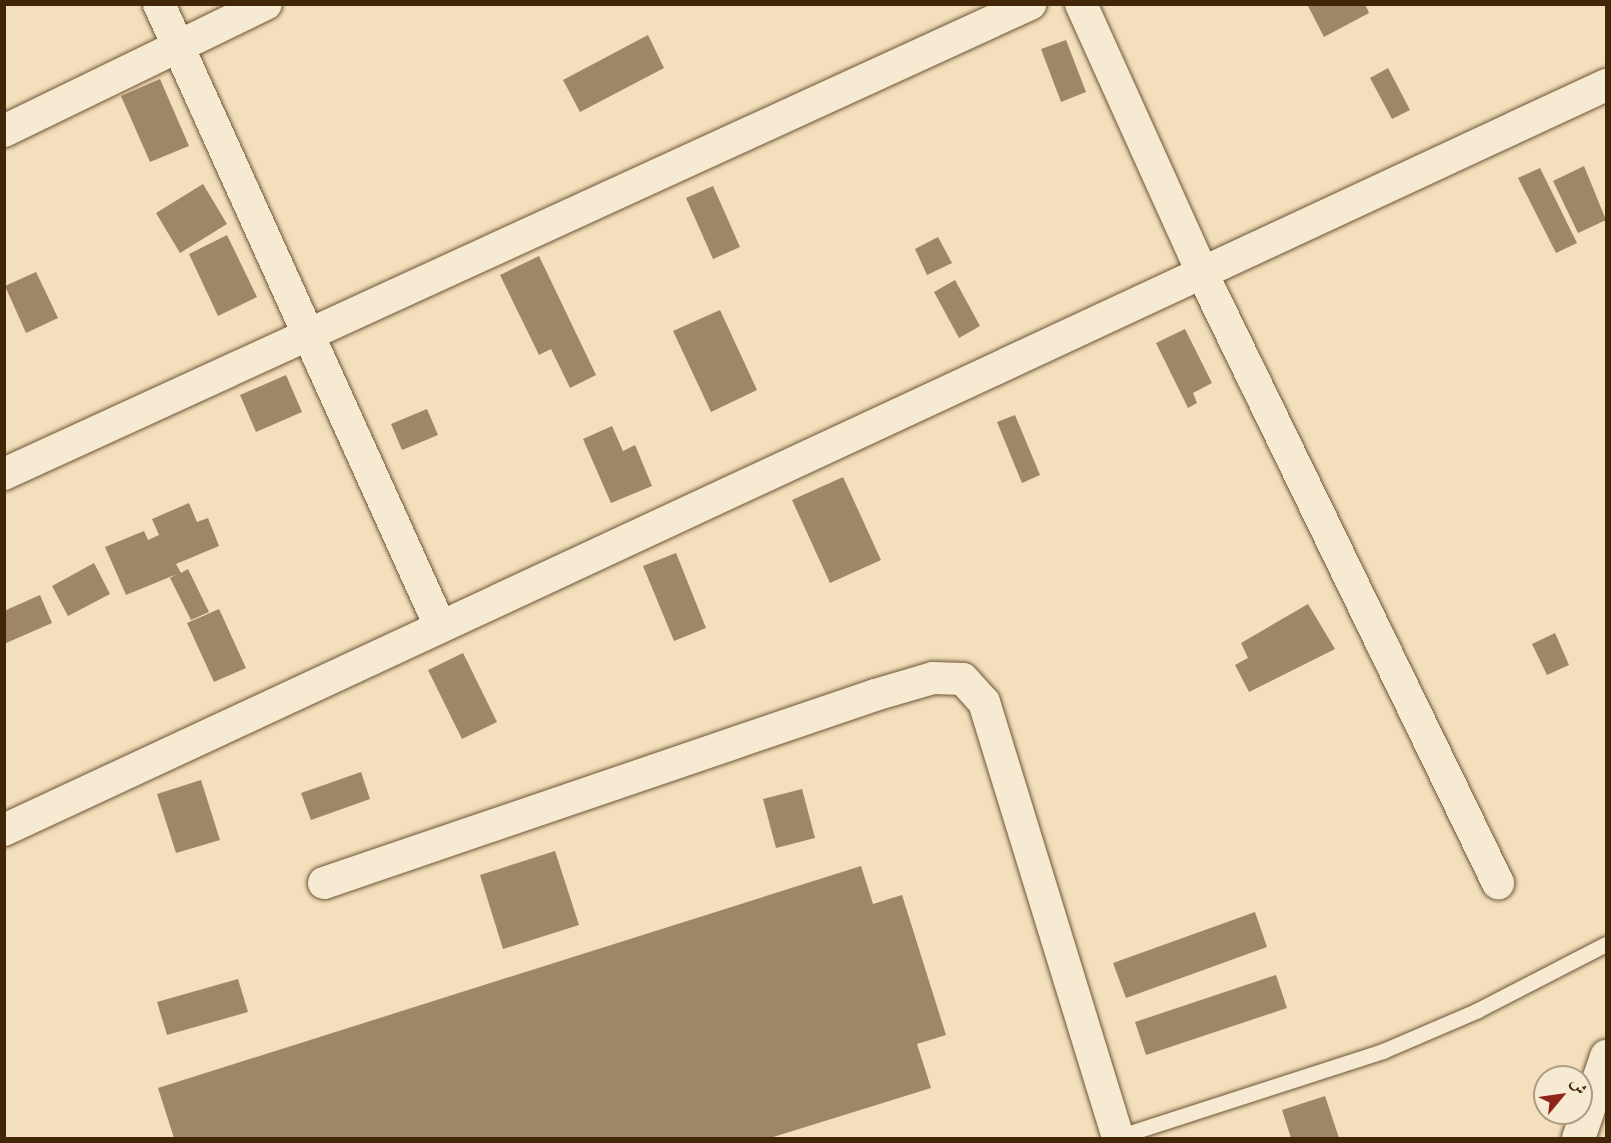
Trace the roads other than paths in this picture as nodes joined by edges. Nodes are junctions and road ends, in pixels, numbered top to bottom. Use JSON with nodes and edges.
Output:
{"nodes":[{"id":1,"x":159,"y":4,"type":"edge"},
{"id":2,"x":266,"y":4,"type":"edge"},
{"id":3,"x":1030,"y":4,"type":"edge"},
{"id":4,"x":1081,"y":4,"type":"edge"},
{"id":5,"x":179,"y":45,"type":"junction"},
{"id":6,"x":1606,"y":85,"type":"edge"},
{"id":7,"x":4,"y":131,"type":"edge"},
{"id":8,"x":1204,"y":277,"type":"junction"},
{"id":9,"x":307,"y":331,"type":"junction"},
{"id":10,"x":4,"y":474,"type":"edge"},
{"id":11,"x":440,"y":626,"type":"junction"},
{"id":12,"x":4,"y":830,"type":"edge"},
{"id":13,"x":1498,"y":883,"type":"dead end"},
{"id":14,"x":324,"y":884,"type":"dead end"},
{"id":15,"x":1606,"y":944,"type":"edge"},
{"id":16,"x":1606,"y":1056,"type":"edge"},
{"id":17,"x":1116,"y":1138,"type":"edge"},
{"id":18,"x":1578,"y":1138,"type":"edge"}],
"edges":[{"from":1,"to":5,"type":"street"},
{"from":2,"to":5,"type":"street"},
{"from":3,"to":9,"type":"street"},
{"from":4,"to":8,"type":"street"},
{"from":5,"to":7,"type":"street"},
{"from":5,"to":9,"type":"street"},
{"from":6,"to":8,"type":"street"},
{"from":8,"to":11,"type":"street"},
{"from":8,"to":13,"type":"street"},
{"from":9,"to":10,"type":"street"},
{"from":9,"to":11,"type":"street"},
{"from":11,"to":12,"type":"street"},
{"from":14,"to":17,"type":"street"},
{"from":15,"to":17,"type":"lane"},
{"from":16,"to":18,"type":"main road"}]}
